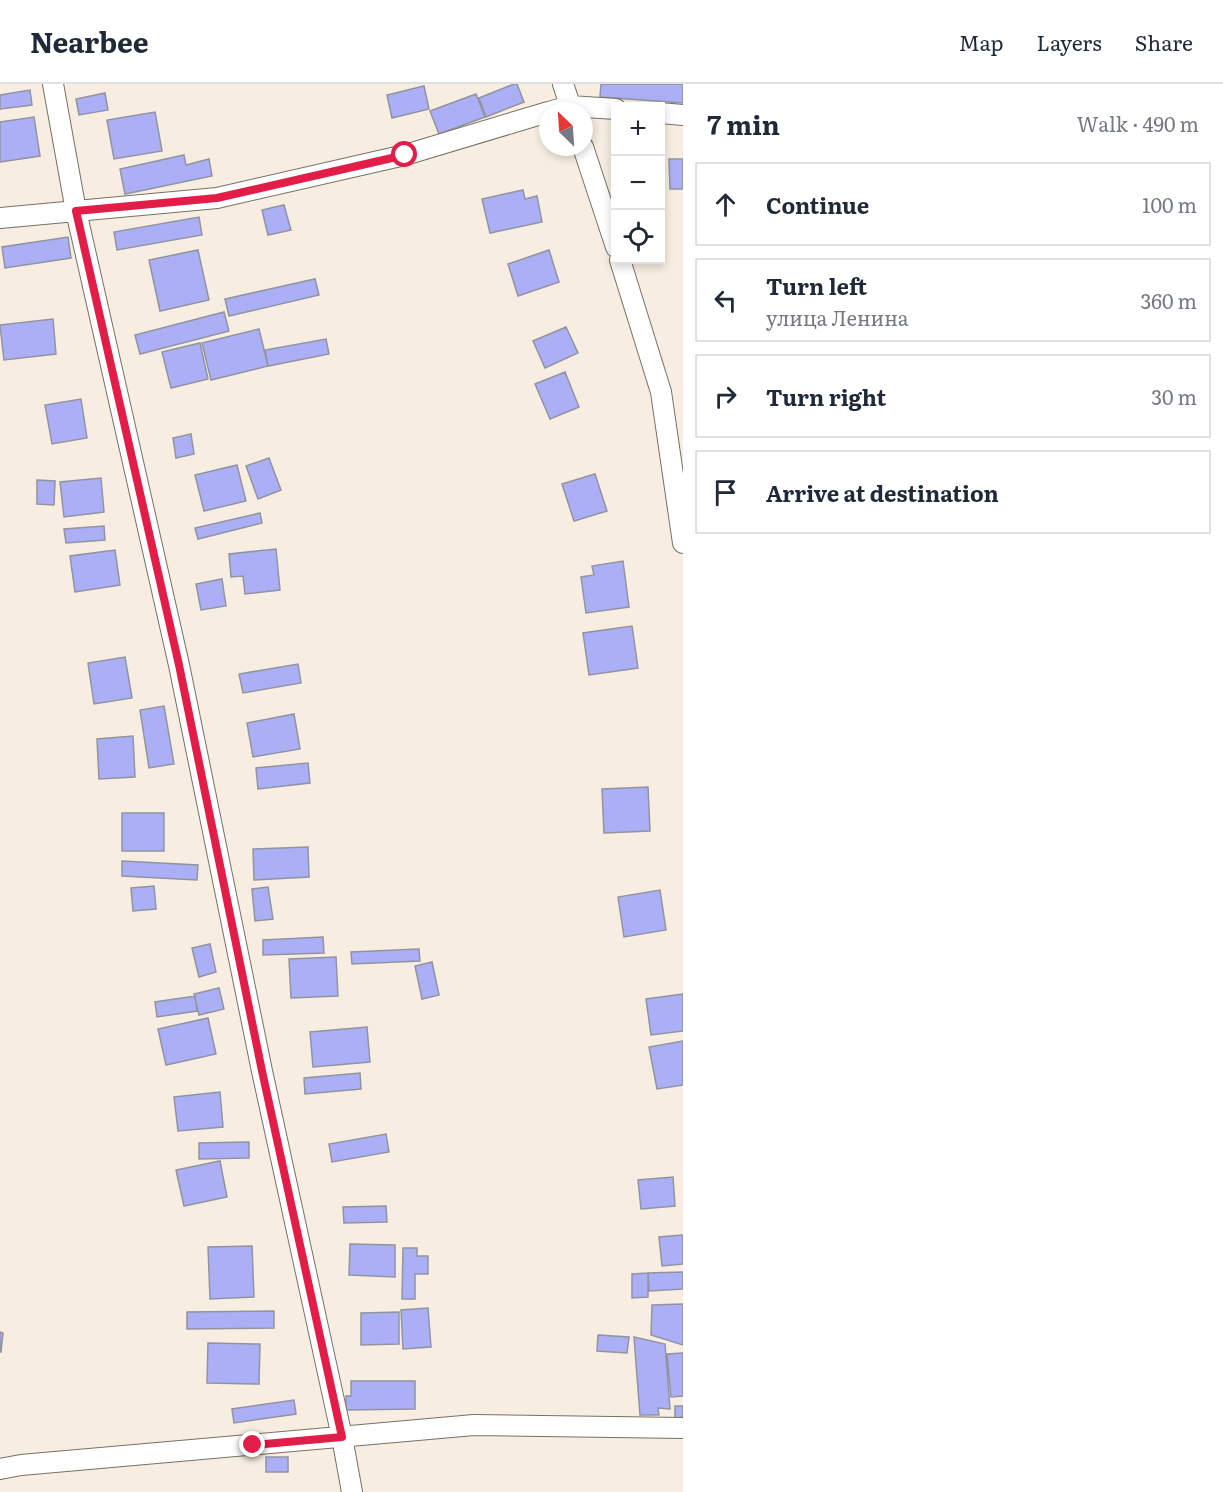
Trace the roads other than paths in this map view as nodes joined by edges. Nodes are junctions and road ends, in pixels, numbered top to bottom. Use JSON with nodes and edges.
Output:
{"nodes":[{"id":1,"x":52,"y":84,"type":"edge"},
{"id":2,"x":562,"y":84,"type":"edge"},
{"id":3,"x":561,"y":102,"type":"edge"},
{"id":4,"x":593,"y":110,"type":"edge"},
{"id":5,"x":611,"y":110,"type":"edge"},
{"id":6,"x":665,"y":113,"type":"edge"},
{"id":7,"x":683,"y":115,"type":"edge"},
{"id":8,"x":539,"y":116,"type":"edge"},
{"id":9,"x":586,"y":156,"type":"edge"},
{"id":10,"x":76,"y":211,"type":"junction"},
{"id":11,"x":0,"y":218,"type":"edge"},
{"id":12,"x":611,"y":234,"type":"edge"},
{"id":13,"x":621,"y":264,"type":"edge"},
{"id":14,"x":683,"y":543,"type":"edge"},
{"id":15,"x":683,"y":1428,"type":"edge"},
{"id":16,"x":342,"y":1437,"type":"junction"},
{"id":17,"x":0,"y":1469,"type":"edge"},
{"id":18,"x":352,"y":1492,"type":"edge"}],
"edges":[{"from":1,"to":10,"type":"street"},
{"from":2,"to":3,"type":"street"},
{"from":4,"to":5,"type":"street"},
{"from":6,"to":7,"type":"street"},
{"from":8,"to":10,"type":"street"},
{"from":9,"to":12,"type":"street"},
{"from":10,"to":11,"type":"street"},
{"from":10,"to":16,"type":"street"},
{"from":13,"to":14,"type":"street"},
{"from":15,"to":16,"type":"street"},
{"from":16,"to":17,"type":"street"},
{"from":16,"to":18,"type":"street"}]}
